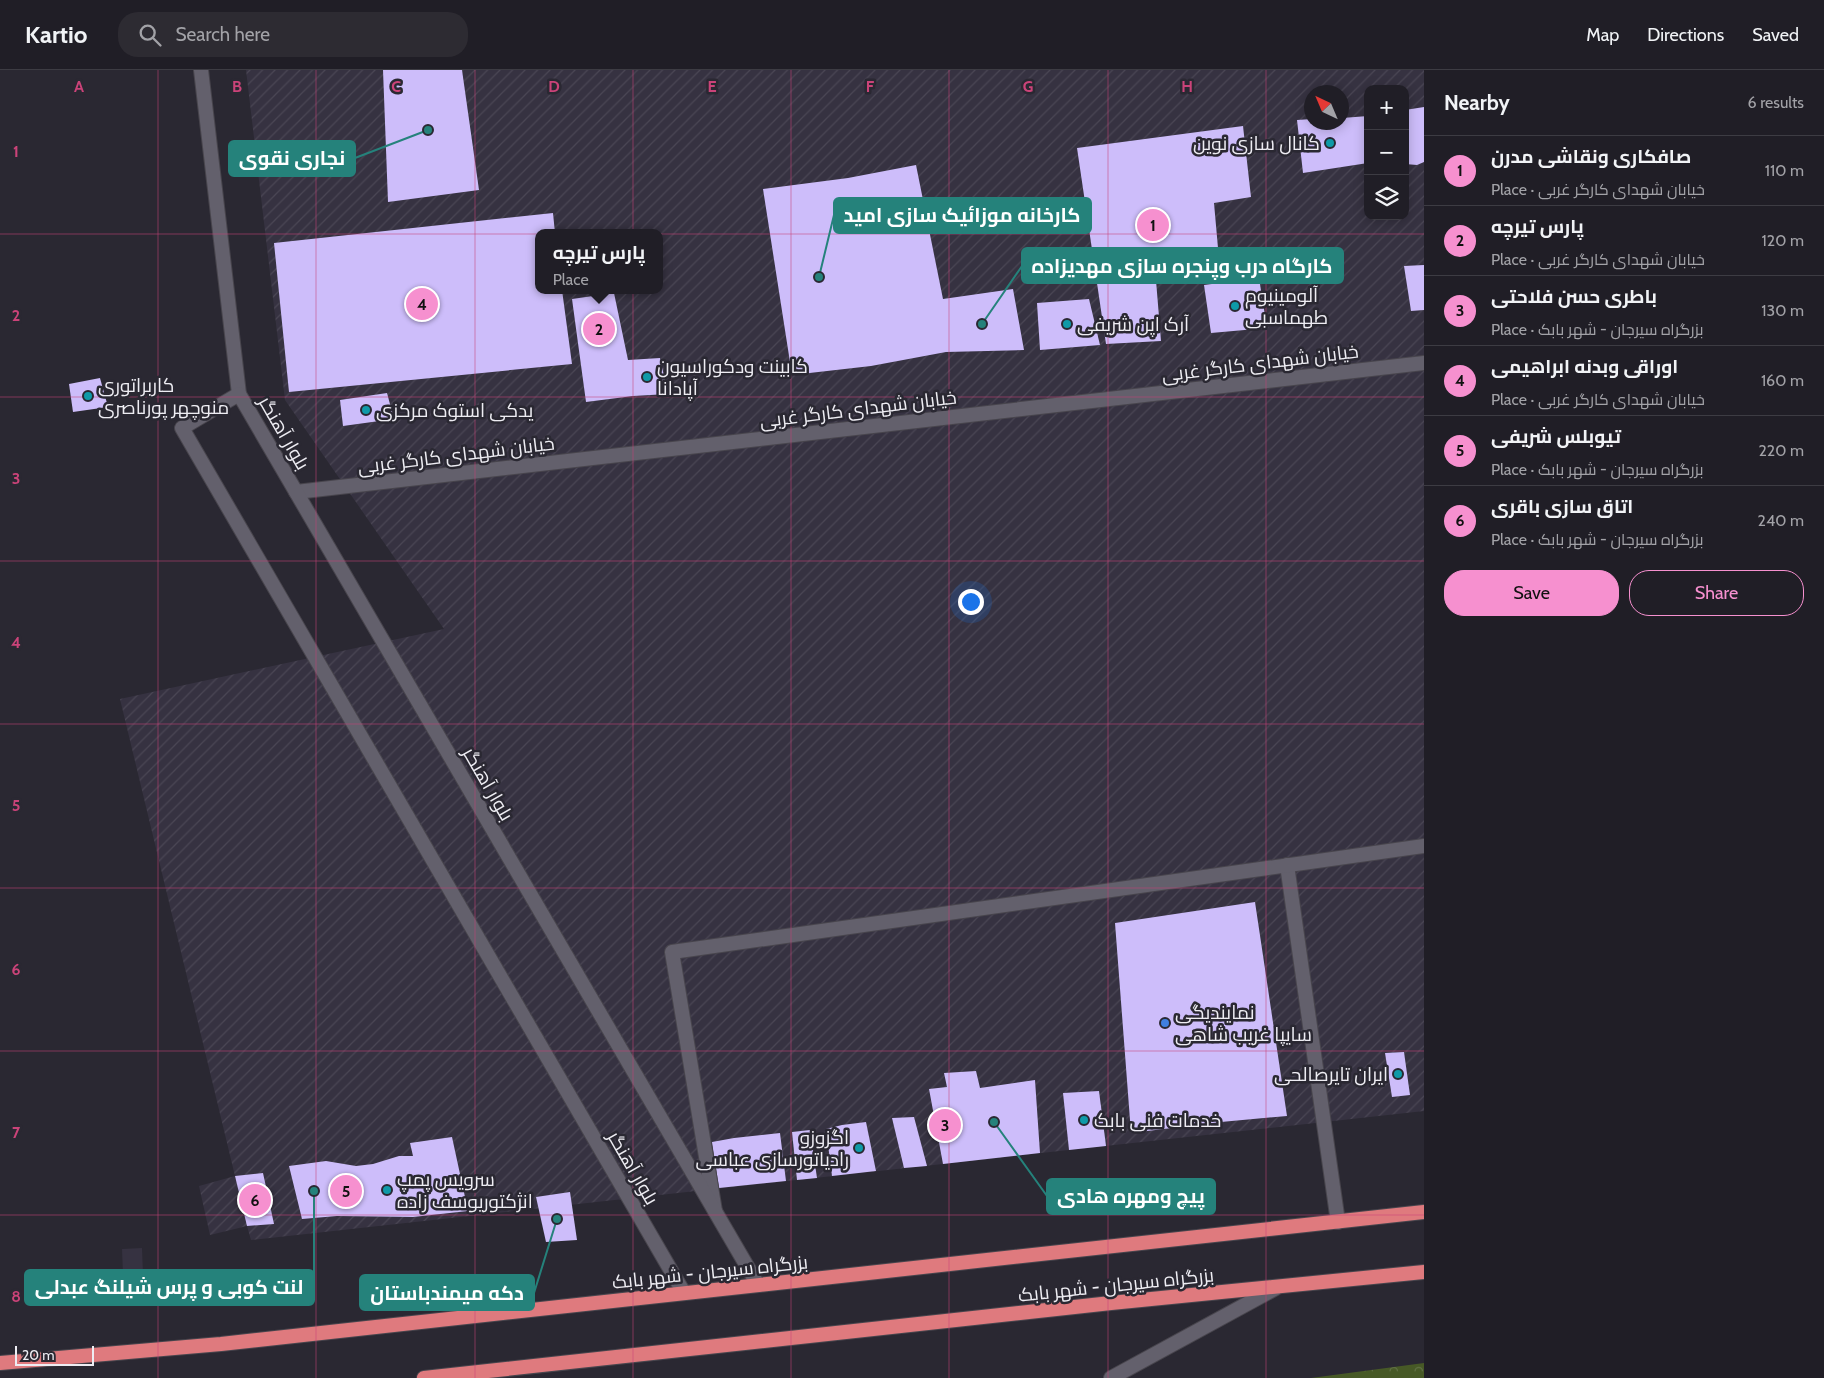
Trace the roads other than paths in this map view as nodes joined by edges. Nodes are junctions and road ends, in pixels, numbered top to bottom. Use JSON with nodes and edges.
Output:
{"nodes":[{"id":1,"x":202,"y":70,"type":"edge"},
{"id":2,"x":1424,"y":363,"type":"edge"},
{"id":3,"x":240,"y":394,"type":"junction"},
{"id":4,"x":296,"y":492,"type":"junction"},
{"id":5,"x":1424,"y":846,"type":"edge"},
{"id":6,"x":1287,"y":865,"type":"junction"},
{"id":7,"x":1424,"y":1212,"type":"edge"},
{"id":8,"x":715,"y":1213,"type":"junction"},
{"id":9,"x":1338,"y":1222,"type":"junction"},
{"id":10,"x":1424,"y":1272,"type":"edge"},
{"id":11,"x":758,"y":1285,"type":"junction"},
{"id":12,"x":1276,"y":1288,"type":"junction"},
{"id":13,"x":684,"y":1293,"type":"junction"},
{"id":14,"x":0,"y":1363,"type":"edge"},
{"id":15,"x":424,"y":1378,"type":"edge"},
{"id":16,"x":1111,"y":1378,"type":"edge"}],
"edges":[{"from":1,"to":3,"type":"street"},
{"from":2,"to":4,"type":"street","name":"خیابان شهدای کارگر غربی"},
{"from":3,"to":4,"type":"street","name":"بلوار آهنگر"},
{"from":3,"to":13,"type":"street","name":"بلوار آهنگر"},
{"from":4,"to":8,"type":"street","name":"بلوار آهنگر"},
{"from":5,"to":6,"type":"street"},
{"from":6,"to":8,"type":"street"},
{"from":6,"to":9,"type":"street"},
{"from":7,"to":9,"type":"highway","name":"بزرگراه سیرجان - شهر بابک"},
{"from":8,"to":11,"type":"street","name":"بلوار آهنگر"},
{"from":9,"to":11,"type":"highway","name":"بزرگراه سیرجان - شهر بابک"},
{"from":10,"to":12,"type":"highway","name":"بزرگراه سیرجان - شهر بابک"},
{"from":11,"to":13,"type":"highway","name":"بزرگراه سیرجان - شهر بابک"},
{"from":12,"to":15,"type":"highway","name":"بزرگراه سیرجان - شهر بابک"},
{"from":12,"to":16,"type":"street"},
{"from":13,"to":14,"type":"highway","name":"بزرگراه سیرجان - شهر بابک"}]}
